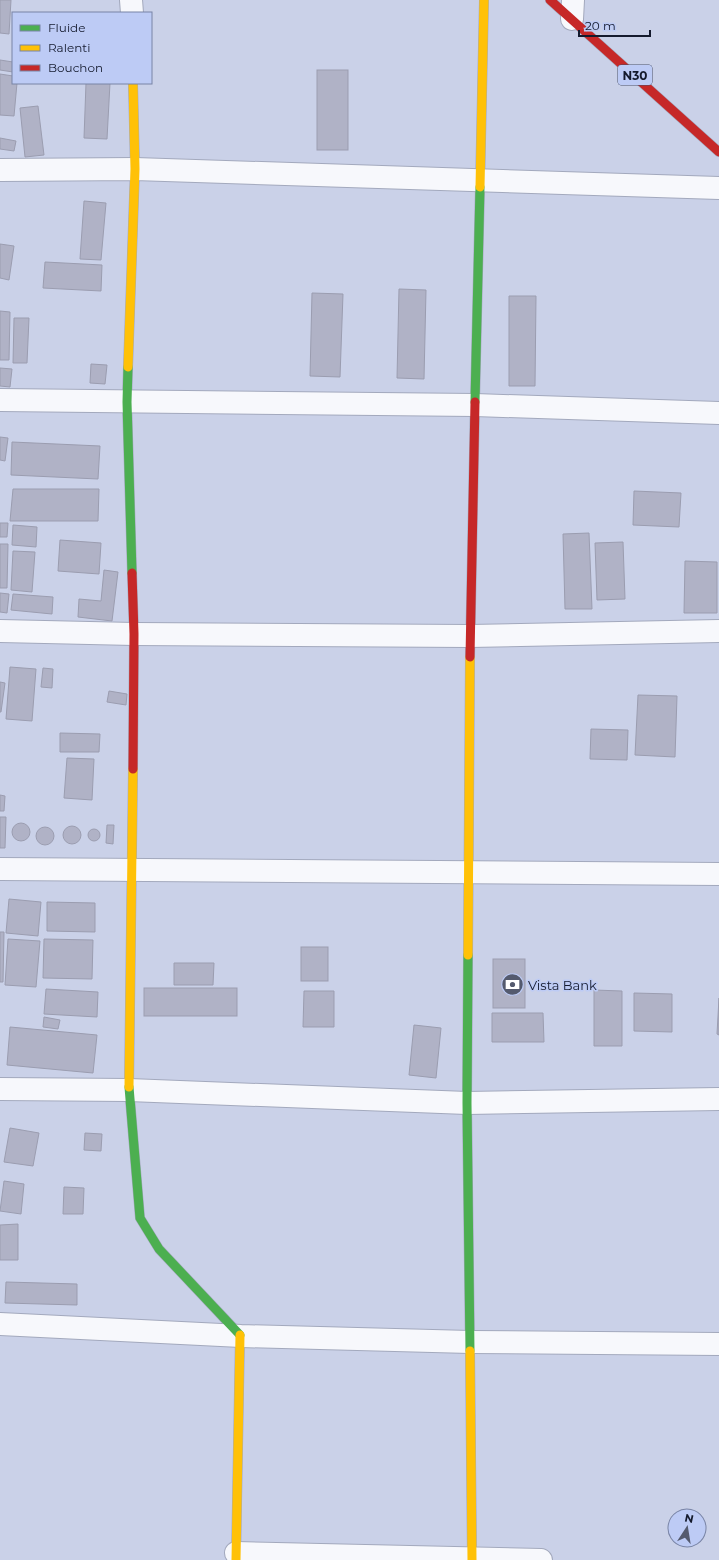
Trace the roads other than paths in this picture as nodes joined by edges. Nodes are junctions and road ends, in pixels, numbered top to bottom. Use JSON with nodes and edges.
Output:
{"nodes":[{"id":1,"x":131,"y":0,"type":"edge"},
{"id":2,"x":484,"y":0,"type":"edge"},
{"id":3,"x":550,"y":0,"type":"edge"},
{"id":4,"x":573,"y":9,"type":"edge"},
{"id":5,"x":132,"y":12,"type":"edge"},
{"id":6,"x":133,"y":84,"type":"edge"},
{"id":7,"x":719,"y":152,"type":"edge"},
{"id":8,"x":135,"y":169,"type":"junction"},
{"id":9,"x":0,"y":170,"type":"edge"},
{"id":10,"x":480,"y":180,"type":"junction"},
{"id":11,"x":719,"y":188,"type":"edge"},
{"id":12,"x":0,"y":400,"type":"edge"},
{"id":13,"x":127,"y":402,"type":"junction"},
{"id":14,"x":475,"y":405,"type":"junction"},
{"id":15,"x":719,"y":413,"type":"edge"},
{"id":16,"x":0,"y":631,"type":"edge"},
{"id":17,"x":719,"y":631,"type":"edge"},
{"id":18,"x":134,"y":634,"type":"junction"},
{"id":19,"x":470,"y":636,"type":"junction"},
{"id":20,"x":0,"y":869,"type":"edge"},
{"id":21,"x":132,"y":871,"type":"junction"},
{"id":22,"x":468,"y":873,"type":"junction"},
{"id":23,"x":719,"y":874,"type":"edge"},
{"id":24,"x":0,"y":1089,"type":"edge"},
{"id":25,"x":129,"y":1090,"type":"junction"},
{"id":26,"x":719,"y":1099,"type":"edge"},
{"id":27,"x":467,"y":1103,"type":"junction"},
{"id":28,"x":0,"y":1324,"type":"edge"},
{"id":29,"x":241,"y":1336,"type":"junction"},
{"id":30,"x":470,"y":1342,"type":"junction"},
{"id":31,"x":719,"y":1344,"type":"edge"},
{"id":32,"x":236,"y":1557,"type":"edge"},
{"id":33,"x":472,"y":1559,"type":"edge"},
{"id":34,"x":541,"y":1560,"type":"edge"}],
"edges":[{"from":1,"to":5,"type":"street"},
{"from":2,"to":10,"type":"street"},
{"from":3,"to":4,"type":"street","number":"N30"},
{"from":4,"to":7,"type":"street","number":"N30"},
{"from":6,"to":8,"type":"street"},
{"from":8,"to":9,"type":"street"},
{"from":8,"to":10,"type":"street"},
{"from":8,"to":13,"type":"street"},
{"from":10,"to":11,"type":"street"},
{"from":10,"to":14,"type":"street"},
{"from":12,"to":13,"type":"street"},
{"from":13,"to":14,"type":"street"},
{"from":13,"to":18,"type":"street"},
{"from":14,"to":15,"type":"street"},
{"from":14,"to":19,"type":"street"},
{"from":16,"to":18,"type":"street"},
{"from":17,"to":19,"type":"street"},
{"from":18,"to":19,"type":"street"},
{"from":18,"to":21,"type":"street"},
{"from":19,"to":22,"type":"street"},
{"from":20,"to":21,"type":"street"},
{"from":21,"to":22,"type":"street"},
{"from":21,"to":25,"type":"street"},
{"from":22,"to":23,"type":"street"},
{"from":22,"to":27,"type":"street"},
{"from":24,"to":25,"type":"street"},
{"from":25,"to":27,"type":"street"},
{"from":25,"to":29,"type":"street"},
{"from":26,"to":27,"type":"street"},
{"from":27,"to":30,"type":"street"},
{"from":28,"to":29,"type":"street"},
{"from":29,"to":30,"type":"street"},
{"from":29,"to":32,"type":"street"},
{"from":30,"to":31,"type":"street"},
{"from":30,"to":33,"type":"street"},
{"from":32,"to":33,"type":"street"},
{"from":33,"to":34,"type":"street"}]}
